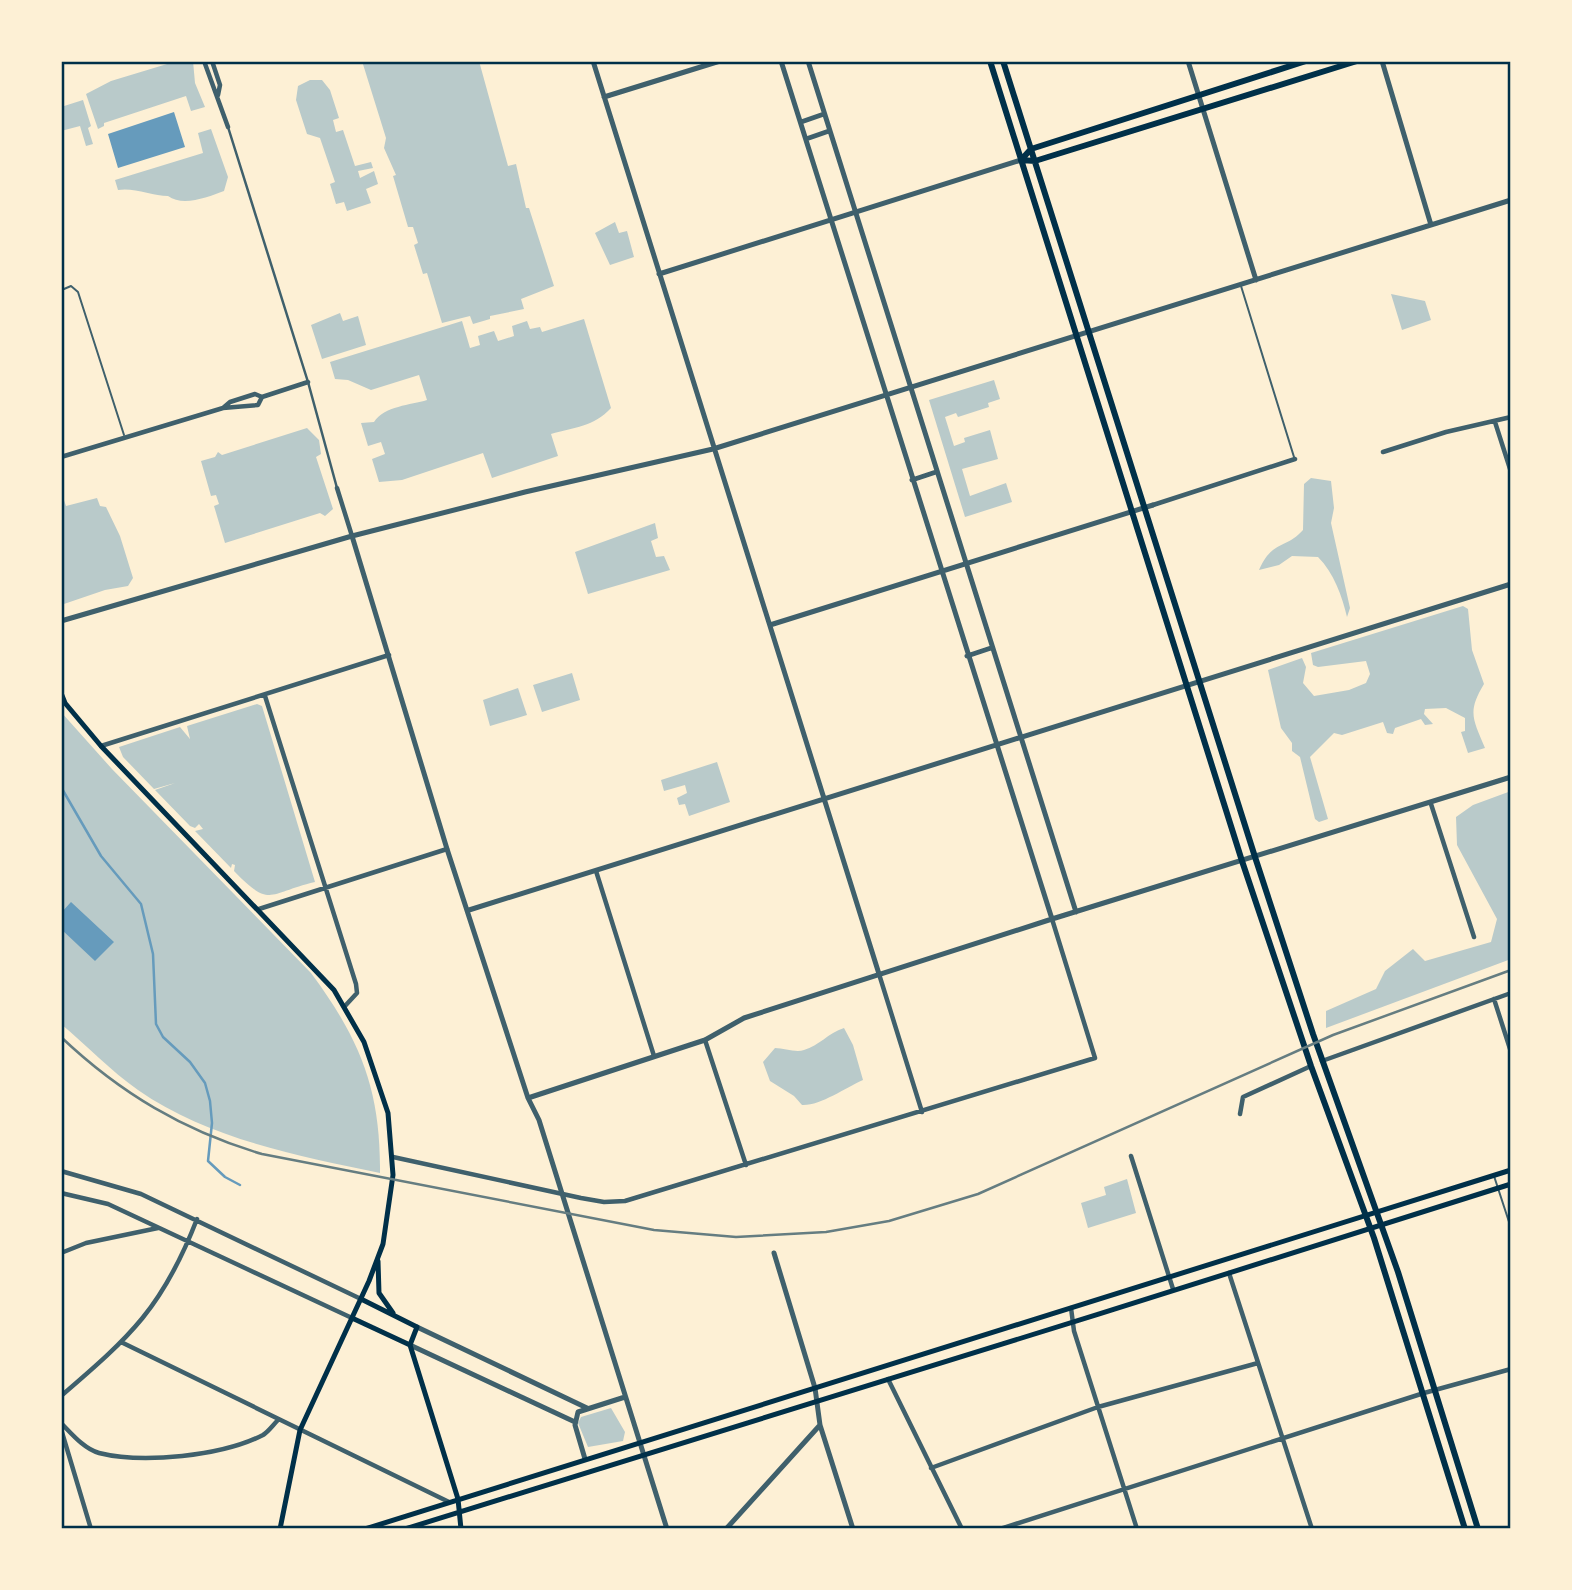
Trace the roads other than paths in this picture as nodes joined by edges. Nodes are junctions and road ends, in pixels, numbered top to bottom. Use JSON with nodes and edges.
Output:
{"nodes":[{"id":1,"x":204,"y":61,"type":"edge"},
{"id":2,"x":212,"y":61,"type":"edge"},
{"id":3,"x":593,"y":61,"type":"edge"},
{"id":4,"x":720,"y":61,"type":"edge"},
{"id":5,"x":781,"y":61,"type":"edge"},
{"id":6,"x":808,"y":61,"type":"edge"},
{"id":7,"x":990,"y":61,"type":"edge"},
{"id":8,"x":1003,"y":61,"type":"edge"},
{"id":9,"x":1188,"y":61,"type":"edge"},
{"id":10,"x":1306,"y":61,"type":"edge"},
{"id":11,"x":1357,"y":61,"type":"edge"},
{"id":12,"x":1382,"y":61,"type":"edge"},
{"id":13,"x":1198,"y":94,"type":"junction"},
{"id":14,"x":218,"y":95,"type":"junction"},
{"id":15,"x":604,"y":97,"type":"junction"},
{"id":16,"x":1203,"y":110,"type":"junction"},
{"id":17,"x":824,"y":114,"type":"junction"},
{"id":18,"x":801,"y":122,"type":"junction"},
{"id":19,"x":228,"y":127,"type":"joint"},
{"id":20,"x":830,"y":131,"type":"junction"},
{"id":21,"x":806,"y":139,"type":"junction"},
{"id":22,"x":1031,"y":149,"type":"junction"},
{"id":23,"x":1021,"y":160,"type":"junction"},
{"id":24,"x":1035,"y":161,"type":"junction"},
{"id":25,"x":1511,"y":200,"type":"edge"},
{"id":26,"x":855,"y":212,"type":"junction"},
{"id":27,"x":832,"y":219,"type":"junction"},
{"id":28,"x":1431,"y":225,"type":"junction"},
{"id":29,"x":659,"y":274,"type":"junction"},
{"id":30,"x":1256,"y":280,"type":"junction"},
{"id":31,"x":1241,"y":285,"type":"junction"},
{"id":32,"x":64,"y":289,"type":"dead end"},
{"id":33,"x":1087,"y":332,"type":"junction"},
{"id":34,"x":1076,"y":336,"type":"junction"},
{"id":35,"x":308,"y":382,"type":"junction"},
{"id":36,"x":910,"y":388,"type":"junction"},
{"id":37,"x":886,"y":396,"type":"junction"},
{"id":38,"x":262,"y":397,"type":"junction"},
{"id":39,"x":223,"y":408,"type":"junction"},
{"id":40,"x":1511,"y":417,"type":"edge"},
{"id":41,"x":1495,"y":422,"type":"junction"},
{"id":42,"x":125,"y":438,"type":"junction"},
{"id":43,"x":713,"y":449,"type":"junction"},
{"id":44,"x":1383,"y":452,"type":"dead end"},
{"id":45,"x":61,"y":457,"type":"edge"},
{"id":46,"x":1294,"y":459,"type":"joint"},
{"id":47,"x":1511,"y":471,"type":"edge"},
{"id":48,"x":936,"y":472,"type":"junction"},
{"id":49,"x":912,"y":480,"type":"junction"},
{"id":50,"x":337,"y":488,"type":"joint"},
{"id":51,"x":1153,"y":505,"type":"joint"},
{"id":52,"x":1144,"y":508,"type":"junction"},
{"id":53,"x":1131,"y":512,"type":"junction"},
{"id":54,"x":352,"y":536,"type":"junction"},
{"id":55,"x":964,"y":564,"type":"junction"},
{"id":56,"x":940,"y":571,"type":"junction"},
{"id":57,"x":1511,"y":584,"type":"edge"},
{"id":58,"x":61,"y":621,"type":"edge"},
{"id":59,"x":770,"y":625,"type":"junction"},
{"id":60,"x":991,"y":648,"type":"junction"},
{"id":61,"x":389,"y":655,"type":"junction"},
{"id":62,"x":967,"y":656,"type":"junction"},
{"id":63,"x":1199,"y":682,"type":"junction"},
{"id":64,"x":1186,"y":686,"type":"junction"},
{"id":65,"x":61,"y":693,"type":"edge"},
{"id":66,"x":265,"y":696,"type":"junction"},
{"id":67,"x":63,"y":702,"type":"edge"},
{"id":68,"x":1020,"y":738,"type":"junction"},
{"id":69,"x":101,"y":746,"type":"junction"},
{"id":70,"x":996,"y":746,"type":"junction"},
{"id":71,"x":1511,"y":778,"type":"edge"},
{"id":72,"x":824,"y":800,"type":"junction"},
{"id":73,"x":1431,"y":804,"type":"junction"},
{"id":74,"x":447,"y":849,"type":"junction"},
{"id":75,"x":1255,"y":858,"type":"junction"},
{"id":76,"x":1242,"y":861,"type":"junction"},
{"id":77,"x":596,"y":871,"type":"junction"},
{"id":78,"x":324,"y":887,"type":"junction"},
{"id":79,"x":259,"y":909,"type":"junction"},
{"id":80,"x":469,"y":910,"type":"junction"},
{"id":81,"x":1076,"y":912,"type":"junction"},
{"id":82,"x":1052,"y":919,"type":"junction"},
{"id":83,"x":1474,"y":937,"type":"dead end"},
{"id":84,"x":879,"y":974,"type":"junction"},
{"id":85,"x":1511,"y":993,"type":"edge"},
{"id":86,"x":1494,"y":999,"type":"junction"},
{"id":87,"x":345,"y":1006,"type":"junction"},
{"id":88,"x":705,"y":1040,"type":"junction"},
{"id":89,"x":1511,"y":1052,"type":"edge"},
{"id":90,"x":654,"y":1056,"type":"junction"},
{"id":91,"x":1322,"y":1061,"type":"junction"},
{"id":92,"x":1311,"y":1066,"type":"junction"},
{"id":93,"x":528,"y":1098,"type":"junction"},
{"id":94,"x":922,"y":1112,"type":"junction"},
{"id":95,"x":1240,"y":1114,"type":"dead end"},
{"id":96,"x":1131,"y":1156,"type":"dead end"},
{"id":97,"x":393,"y":1157,"type":"junction"},
{"id":98,"x":746,"y":1165,"type":"junction"},
{"id":99,"x":1511,"y":1170,"type":"edge"},
{"id":100,"x":61,"y":1171,"type":"edge"},
{"id":101,"x":1494,"y":1175,"type":"junction"},
{"id":102,"x":1511,"y":1184,"type":"edge"},
{"id":103,"x":1498,"y":1188,"type":"junction"},
{"id":104,"x":61,"y":1193,"type":"edge"},
{"id":105,"x":563,"y":1195,"type":"junction"},
{"id":106,"x":1377,"y":1212,"type":"junction"},
{"id":107,"x":1365,"y":1216,"type":"junction"},
{"id":108,"x":197,"y":1219,"type":"junction"},
{"id":109,"x":1382,"y":1226,"type":"junction"},
{"id":110,"x":160,"y":1227,"type":"junction"},
{"id":111,"x":1511,"y":1228,"type":"edge"},
{"id":112,"x":1371,"y":1231,"type":"junction"},
{"id":113,"x":189,"y":1241,"type":"junction"},
{"id":114,"x":775,"y":1252,"type":"dead end"},
{"id":115,"x":61,"y":1253,"type":"edge"},
{"id":116,"x":378,"y":1258,"type":"junction"},
{"id":117,"x":1228,"y":1272,"type":"junction"},
{"id":118,"x":1168,"y":1276,"type":"junction"},
{"id":119,"x":1173,"y":1289,"type":"junction"},
{"id":120,"x":361,"y":1299,"type":"junction"},
{"id":121,"x":1071,"y":1307,"type":"junction"},
{"id":122,"x":395,"y":1315,"type":"junction"},
{"id":123,"x":352,"y":1318,"type":"junction"},
{"id":124,"x":1072,"y":1321,"type":"junction"},
{"id":125,"x":417,"y":1327,"type":"junction"},
{"id":126,"x":123,"y":1343,"type":"junction"},
{"id":127,"x":410,"y":1345,"type":"junction"},
{"id":128,"x":1258,"y":1363,"type":"junction"},
{"id":129,"x":1511,"y":1369,"type":"edge"},
{"id":130,"x":888,"y":1379,"type":"junction"},
{"id":131,"x":815,"y":1388,"type":"junction"},
{"id":132,"x":1435,"y":1390,"type":"junction"},
{"id":133,"x":1424,"y":1393,"type":"junction"},
{"id":134,"x":61,"y":1396,"type":"edge"},
{"id":135,"x":625,"y":1397,"type":"junction"},
{"id":136,"x":814,"y":1402,"type":"junction"},
{"id":137,"x":587,"y":1408,"type":"junction"},
{"id":138,"x":1098,"y":1408,"type":"junction"},
{"id":139,"x":278,"y":1420,"type":"junction"},
{"id":140,"x":575,"y":1422,"type":"junction"},
{"id":141,"x":61,"y":1423,"type":"edge"},
{"id":142,"x":820,"y":1425,"type":"junction"},
{"id":143,"x":61,"y":1429,"type":"edge"},
{"id":144,"x":300,"y":1430,"type":"junction"},
{"id":145,"x":1284,"y":1440,"type":"junction"},
{"id":146,"x":640,"y":1443,"type":"junction"},
{"id":147,"x":644,"y":1456,"type":"junction"},
{"id":148,"x":585,"y":1459,"type":"junction"},
{"id":149,"x":931,"y":1468,"type":"junction"},
{"id":150,"x":1123,"y":1489,"type":"junction"},
{"id":151,"x":458,"y":1499,"type":"junction"},
{"id":152,"x":449,"y":1502,"type":"junction"},
{"id":153,"x":461,"y":1511,"type":"junction"},
{"id":154,"x":91,"y":1529,"type":"edge"},
{"id":155,"x":280,"y":1529,"type":"edge"},
{"id":156,"x":365,"y":1529,"type":"edge"},
{"id":157,"x":405,"y":1529,"type":"edge"},
{"id":158,"x":461,"y":1529,"type":"edge"},
{"id":159,"x":667,"y":1529,"type":"edge"},
{"id":160,"x":726,"y":1529,"type":"edge"},
{"id":161,"x":853,"y":1529,"type":"edge"},
{"id":162,"x":962,"y":1529,"type":"edge"},
{"id":163,"x":1000,"y":1529,"type":"edge"},
{"id":164,"x":1137,"y":1529,"type":"edge"},
{"id":165,"x":1312,"y":1529,"type":"edge"},
{"id":166,"x":1465,"y":1529,"type":"edge"},
{"id":167,"x":1478,"y":1529,"type":"edge"}],
"edges":[{"from":1,"to":14,"type":"street"},
{"from":2,"to":14,"type":"street"},
{"from":3,"to":15,"type":"street"},
{"from":4,"to":15,"type":"street"},
{"from":5,"to":18,"type":"street"},
{"from":6,"to":17,"type":"street"},
{"from":7,"to":23,"type":"main road"},
{"from":8,"to":22,"type":"main road"},
{"from":9,"to":13,"type":"street"},
{"from":10,"to":13,"type":"main road"},
{"from":11,"to":16,"type":"main road"},
{"from":12,"to":28,"type":"street"},
{"from":13,"to":16,"type":"street"},
{"from":13,"to":22,"type":"main road"},
{"from":14,"to":19,"type":"street"},
{"from":15,"to":29,"type":"street"},
{"from":16,"to":24,"type":"main road"},
{"from":16,"to":30,"type":"street"},
{"from":17,"to":18,"type":"street"},
{"from":17,"to":20,"type":"street"},
{"from":18,"to":21,"type":"street"},
{"from":19,"to":35,"type":"street"},
{"from":20,"to":21,"type":"street"},
{"from":20,"to":26,"type":"street"},
{"from":21,"to":27,"type":"street"},
{"from":22,"to":23,"type":"main road"},
{"from":22,"to":24,"type":"main road"},
{"from":23,"to":24,"type":"main road"},
{"from":23,"to":26,"type":"street"},
{"from":23,"to":34,"type":"main road"},
{"from":24,"to":33,"type":"main road"},
{"from":25,"to":28,"type":"street"},
{"from":26,"to":27,"type":"street"},
{"from":26,"to":36,"type":"street"},
{"from":27,"to":29,"type":"street"},
{"from":27,"to":37,"type":"street"},
{"from":28,"to":30,"type":"street"},
{"from":29,"to":43,"type":"street"},
{"from":30,"to":31,"type":"street"},
{"from":31,"to":33,"type":"street"},
{"from":31,"to":46,"type":"lane"},
{"from":32,"to":42,"type":"lane"},
{"from":33,"to":34,"type":"street"},
{"from":33,"to":52,"type":"main road"},
{"from":34,"to":36,"type":"street"},
{"from":34,"to":53,"type":"main road"},
{"from":35,"to":38,"type":"street"},
{"from":35,"to":50,"type":"street"},
{"from":36,"to":37,"type":"street"},
{"from":36,"to":48,"type":"street"},
{"from":37,"to":43,"type":"street"},
{"from":37,"to":49,"type":"street"},
{"from":38,"to":39,"type":"street"},
{"from":38,"to":39,"type":"street"},
{"from":39,"to":42,"type":"street"},
{"from":40,"to":41,"type":"street"},
{"from":41,"to":44,"type":"street"},
{"from":41,"to":47,"type":"street"},
{"from":42,"to":45,"type":"street"},
{"from":43,"to":54,"type":"street"},
{"from":43,"to":59,"type":"street"},
{"from":46,"to":51,"type":"street"},
{"from":48,"to":49,"type":"street"},
{"from":48,"to":55,"type":"street"},
{"from":49,"to":56,"type":"street"},
{"from":50,"to":54,"type":"street"},
{"from":51,"to":52,"type":"street"},
{"from":52,"to":53,"type":"street"},
{"from":52,"to":63,"type":"main road"},
{"from":53,"to":55,"type":"street"},
{"from":53,"to":64,"type":"main road"},
{"from":54,"to":58,"type":"street"},
{"from":54,"to":61,"type":"street"},
{"from":55,"to":56,"type":"street"},
{"from":55,"to":60,"type":"street"},
{"from":56,"to":59,"type":"street"},
{"from":56,"to":62,"type":"street"},
{"from":57,"to":63,"type":"street"},
{"from":59,"to":72,"type":"street"},
{"from":60,"to":62,"type":"street"},
{"from":60,"to":68,"type":"street"},
{"from":61,"to":66,"type":"street"},
{"from":61,"to":74,"type":"street"},
{"from":62,"to":70,"type":"street"},
{"from":63,"to":64,"type":"street"},
{"from":63,"to":75,"type":"main road"},
{"from":64,"to":68,"type":"street"},
{"from":64,"to":76,"type":"main road"},
{"from":65,"to":67,"type":"main road"},
{"from":66,"to":69,"type":"street"},
{"from":66,"to":78,"type":"street"},
{"from":67,"to":69,"type":"main road"},
{"from":68,"to":70,"type":"street"},
{"from":68,"to":81,"type":"street"},
{"from":69,"to":79,"type":"main road"},
{"from":70,"to":72,"type":"street"},
{"from":70,"to":82,"type":"street"},
{"from":71,"to":73,"type":"street"},
{"from":72,"to":77,"type":"street"},
{"from":72,"to":84,"type":"street"},
{"from":73,"to":75,"type":"street"},
{"from":73,"to":83,"type":"street"},
{"from":74,"to":78,"type":"street"},
{"from":74,"to":80,"type":"street"},
{"from":75,"to":76,"type":"street"},
{"from":75,"to":91,"type":"main road"},
{"from":76,"to":81,"type":"street"},
{"from":76,"to":92,"type":"main road"},
{"from":77,"to":80,"type":"street"},
{"from":77,"to":90,"type":"street"},
{"from":78,"to":79,"type":"street"},
{"from":78,"to":87,"type":"street"},
{"from":79,"to":87,"type":"main road"},
{"from":80,"to":93,"type":"street"},
{"from":81,"to":82,"type":"street"},
{"from":82,"to":84,"type":"street"},
{"from":82,"to":94,"type":"street"},
{"from":84,"to":88,"type":"street"},
{"from":84,"to":94,"type":"street"},
{"from":85,"to":86,"type":"street"},
{"from":86,"to":89,"type":"street"},
{"from":86,"to":91,"type":"street"},
{"from":87,"to":97,"type":"main road"},
{"from":88,"to":90,"type":"street"},
{"from":88,"to":98,"type":"street"},
{"from":90,"to":93,"type":"street"},
{"from":91,"to":106,"type":"main road"},
{"from":92,"to":95,"type":"street"},
{"from":92,"to":107,"type":"main road"},
{"from":93,"to":105,"type":"street"},
{"from":94,"to":98,"type":"street"},
{"from":96,"to":118,"type":"street"},
{"from":97,"to":105,"type":"street"},
{"from":97,"to":116,"type":"main road"},
{"from":98,"to":105,"type":"street"},
{"from":99,"to":101,"type":"main road"},
{"from":100,"to":108,"type":"street"},
{"from":101,"to":103,"type":"lane"},
{"from":101,"to":106,"type":"main road"},
{"from":102,"to":103,"type":"main road"},
{"from":103,"to":109,"type":"main road"},
{"from":103,"to":111,"type":"lane"},
{"from":104,"to":110,"type":"street"},
{"from":105,"to":135,"type":"street"},
{"from":106,"to":107,"type":"main road"},
{"from":106,"to":109,"type":"main road"},
{"from":107,"to":112,"type":"main road"},
{"from":107,"to":118,"type":"main road"},
{"from":108,"to":113,"type":"street"},
{"from":108,"to":120,"type":"street"},
{"from":109,"to":112,"type":"main road"},
{"from":109,"to":132,"type":"main road"},
{"from":110,"to":113,"type":"street"},
{"from":110,"to":115,"type":"street"},
{"from":112,"to":117,"type":"main road"},
{"from":112,"to":133,"type":"main road"},
{"from":113,"to":123,"type":"street"},
{"from":113,"to":126,"type":"street"},
{"from":114,"to":131,"type":"street"},
{"from":116,"to":120,"type":"main road"},
{"from":116,"to":122,"type":"main road"},
{"from":117,"to":119,"type":"main road"},
{"from":117,"to":128,"type":"street"},
{"from":118,"to":119,"type":"street"},
{"from":118,"to":121,"type":"main road"},
{"from":119,"to":124,"type":"main road"},
{"from":120,"to":122,"type":"main road"},
{"from":120,"to":123,"type":"main road"},
{"from":121,"to":124,"type":"street"},
{"from":121,"to":131,"type":"main road"},
{"from":122,"to":125,"type":"main road"},
{"from":123,"to":127,"type":"main road"},
{"from":123,"to":144,"type":"main road"},
{"from":124,"to":130,"type":"main road"},
{"from":124,"to":138,"type":"street"},
{"from":125,"to":127,"type":"main road"},
{"from":125,"to":137,"type":"street"},
{"from":126,"to":134,"type":"street"},
{"from":126,"to":139,"type":"street"},
{"from":127,"to":140,"type":"street"},
{"from":127,"to":151,"type":"main road"},
{"from":128,"to":138,"type":"street"},
{"from":128,"to":145,"type":"street"},
{"from":129,"to":132,"type":"street"},
{"from":130,"to":136,"type":"main road"},
{"from":130,"to":149,"type":"street"},
{"from":131,"to":136,"type":"street"},
{"from":131,"to":146,"type":"main road"},
{"from":132,"to":133,"type":"street"},
{"from":132,"to":167,"type":"main road"},
{"from":133,"to":145,"type":"street"},
{"from":133,"to":166,"type":"main road"},
{"from":135,"to":137,"type":"street"},
{"from":135,"to":146,"type":"street"},
{"from":136,"to":142,"type":"street"},
{"from":136,"to":147,"type":"main road"},
{"from":137,"to":140,"type":"street"},
{"from":138,"to":149,"type":"street"},
{"from":138,"to":150,"type":"street"},
{"from":139,"to":141,"type":"street"},
{"from":139,"to":144,"type":"street"},
{"from":140,"to":148,"type":"street"},
{"from":142,"to":160,"type":"street"},
{"from":142,"to":161,"type":"street"},
{"from":143,"to":154,"type":"street"},
{"from":144,"to":152,"type":"street"},
{"from":144,"to":155,"type":"main road"},
{"from":145,"to":150,"type":"street"},
{"from":145,"to":165,"type":"street"},
{"from":146,"to":147,"type":"street"},
{"from":146,"to":148,"type":"main road"},
{"from":147,"to":153,"type":"main road"},
{"from":147,"to":159,"type":"street"},
{"from":148,"to":151,"type":"main road"},
{"from":149,"to":162,"type":"street"},
{"from":150,"to":163,"type":"street"},
{"from":150,"to":164,"type":"street"},
{"from":151,"to":152,"type":"main road"},
{"from":151,"to":153,"type":"main road"},
{"from":152,"to":156,"type":"main road"},
{"from":153,"to":157,"type":"main road"},
{"from":153,"to":158,"type":"main road"}]}
